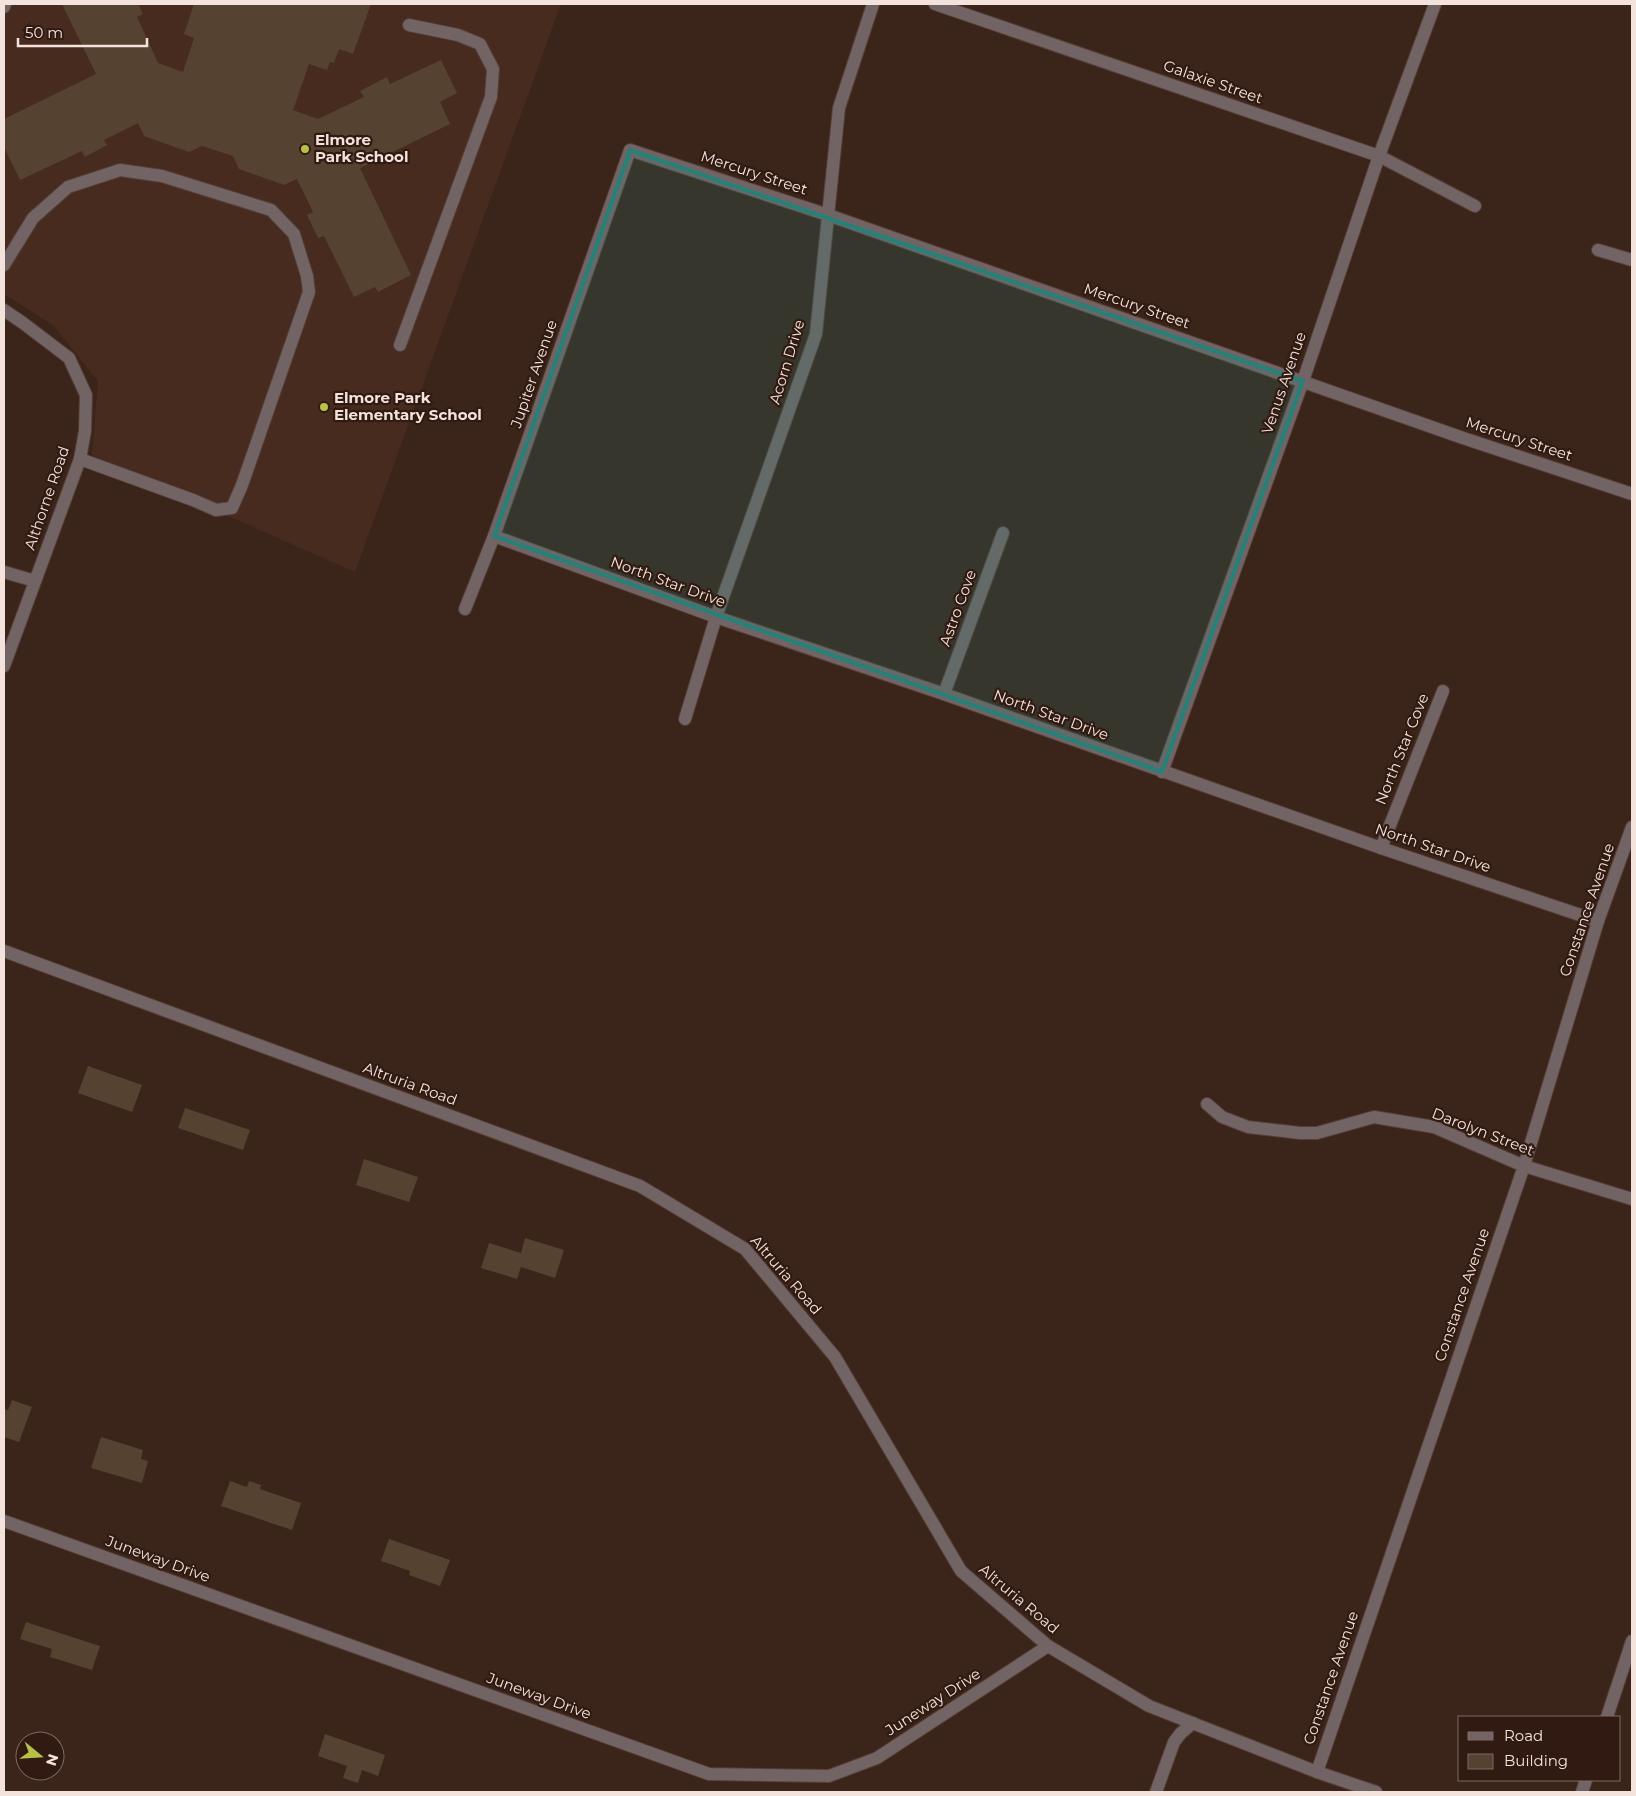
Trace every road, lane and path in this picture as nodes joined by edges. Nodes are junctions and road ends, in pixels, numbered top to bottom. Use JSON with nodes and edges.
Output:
{"nodes":[{"id":1,"x":5,"y":4,"type":"edge"},
{"id":2,"x":873,"y":4,"type":"edge"},
{"id":3,"x":935,"y":4,"type":"edge"},
{"id":4,"x":1435,"y":4,"type":"edge"},
{"id":5,"x":4,"y":7,"type":"edge"},
{"id":6,"x":409,"y":25,"type":"dead end"},
{"id":7,"x":630,"y":150,"type":"joint"},
{"id":8,"x":1379,"y":156,"type":"junction"},
{"id":9,"x":1475,"y":206,"type":"dead end"},
{"id":10,"x":828,"y":215,"type":"junction"},
{"id":11,"x":1598,"y":250,"type":"dead end"},
{"id":12,"x":1632,"y":260,"type":"edge"},
{"id":13,"x":4,"y":264,"type":"edge"},
{"id":14,"x":4,"y":310,"type":"edge"},
{"id":15,"x":400,"y":345,"type":"dead end"},
{"id":16,"x":1303,"y":381,"type":"junction"},
{"id":17,"x":80,"y":459,"type":"junction"},
{"id":18,"x":1632,"y":494,"type":"edge"},
{"id":19,"x":1003,"y":533,"type":"dead end"},
{"id":20,"x":494,"y":536,"type":"junction"},
{"id":21,"x":4,"y":572,"type":"edge"},
{"id":22,"x":35,"y":581,"type":"junction"},
{"id":23,"x":465,"y":609,"type":"dead end"},
{"id":24,"x":716,"y":617,"type":"junction"},
{"id":25,"x":4,"y":666,"type":"edge"},
{"id":26,"x":1443,"y":691,"type":"dead end"},
{"id":27,"x":944,"y":694,"type":"junction"},
{"id":28,"x":685,"y":719,"type":"dead end"},
{"id":29,"x":1162,"y":772,"type":"junction"},
{"id":30,"x":1632,"y":827,"type":"edge"},
{"id":31,"x":1381,"y":848,"type":"junction"},
{"id":32,"x":1598,"y":921,"type":"junction"},
{"id":33,"x":4,"y":951,"type":"edge"},
{"id":34,"x":1207,"y":1104,"type":"dead end"},
{"id":35,"x":1524,"y":1166,"type":"junction"},
{"id":36,"x":1632,"y":1199,"type":"edge"},
{"id":37,"x":4,"y":1521,"type":"edge"},
{"id":38,"x":1632,"y":1641,"type":"edge"},
{"id":39,"x":1048,"y":1646,"type":"junction"},
{"id":40,"x":1607,"y":1716,"type":"edge"},
{"id":41,"x":1193,"y":1723,"type":"junction"},
{"id":42,"x":1317,"y":1772,"type":"junction"},
{"id":43,"x":1156,"y":1792,"type":"edge"},
{"id":44,"x":1376,"y":1792,"type":"edge"}],
"edges":[{"from":1,"to":5,"type":"street"},
{"from":2,"to":10,"type":"street","name":"Acorn Drive"},
{"from":3,"to":8,"type":"street","name":"Galaxie Street"},
{"from":4,"to":8,"type":"street","name":"Venus Avenue"},
{"from":6,"to":15,"type":"street"},
{"from":7,"to":10,"type":"street","name":"Mercury Street"},
{"from":7,"to":20,"type":"street","name":"Jupiter Avenue"},
{"from":8,"to":9,"type":"street","name":"Galaxie Street"},
{"from":8,"to":16,"type":"street","name":"Venus Avenue"},
{"from":10,"to":16,"type":"street","name":"Mercury Street"},
{"from":10,"to":24,"type":"street","name":"Acorn Drive"},
{"from":11,"to":12,"type":"street"},
{"from":13,"to":17,"type":"street"},
{"from":14,"to":17,"type":"street","name":"Althorne Road"},
{"from":16,"to":18,"type":"street","name":"Mercury Street"},
{"from":16,"to":29,"type":"street","name":"Venus Avenue"},
{"from":17,"to":22,"type":"street","name":"Althorne Road"},
{"from":19,"to":27,"type":"street","name":"Astro Cove"},
{"from":20,"to":23,"type":"street","name":"Jupiter Avenue"},
{"from":20,"to":24,"type":"street","name":"North Star Drive"},
{"from":21,"to":22,"type":"street"},
{"from":22,"to":25,"type":"street","name":"Althorne Road"},
{"from":24,"to":27,"type":"street","name":"North Star Drive"},
{"from":24,"to":28,"type":"street","name":"Acorn Drive"},
{"from":26,"to":31,"type":"street","name":"North Star Cove"},
{"from":27,"to":29,"type":"street","name":"North Star Drive"},
{"from":29,"to":31,"type":"street","name":"North Star Drive"},
{"from":30,"to":32,"type":"street","name":"Constance Avenue"},
{"from":31,"to":32,"type":"street","name":"North Star Drive"},
{"from":32,"to":35,"type":"street","name":"Constance Avenue"},
{"from":33,"to":39,"type":"street","name":"Altruria Road"},
{"from":34,"to":35,"type":"street","name":"Darolyn Street"},
{"from":35,"to":36,"type":"street","name":"Darolyn Street"},
{"from":35,"to":42,"type":"street","name":"Constance Avenue"},
{"from":37,"to":39,"type":"street","name":"Juneway Drive"},
{"from":38,"to":40,"type":"street"},
{"from":39,"to":41,"type":"street","name":"Altruria Road"},
{"from":41,"to":42,"type":"street","name":"Altruria Road"},
{"from":41,"to":43,"type":"street"},
{"from":42,"to":44,"type":"street","name":"Altruria Road"}]}
